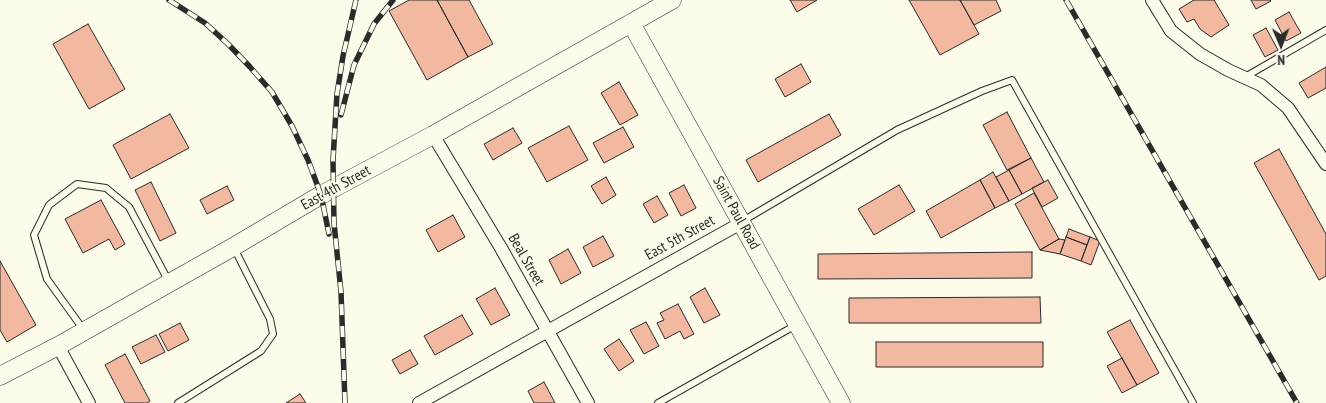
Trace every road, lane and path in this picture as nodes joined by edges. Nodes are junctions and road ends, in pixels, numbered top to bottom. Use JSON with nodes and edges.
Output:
{"nodes":[{"id":1,"x":672,"y":0,"type":"edge"},
{"id":2,"x":1152,"y":0,"type":"edge"},
{"id":3,"x":631,"y":24,"type":"junction"},
{"id":4,"x":1326,"y":30,"type":"edge"},
{"id":5,"x":1244,"y":77,"type":"junction"},
{"id":6,"x":433,"y":135,"type":"junction"},
{"id":7,"x":1325,"y":161,"type":"edge"},
{"id":8,"x":741,"y":222,"type":"junction"},
{"id":9,"x":233,"y":247,"type":"junction"},
{"id":10,"x":169,"y":283,"type":"junction"},
{"id":11,"x":797,"y":325,"type":"junction"},
{"id":12,"x":84,"y":331,"type":"junction"},
{"id":13,"x":548,"y":331,"type":"junction"},
{"id":14,"x":58,"y":346,"type":"junction"},
{"id":15,"x":0,"y":376,"type":"edge"},
{"id":16,"x":89,"y":403,"type":"edge"},
{"id":17,"x":178,"y":403,"type":"edge"},
{"id":18,"x":419,"y":403,"type":"edge"},
{"id":19,"x":588,"y":403,"type":"edge"},
{"id":20,"x":658,"y":403,"type":"edge"},
{"id":21,"x":841,"y":403,"type":"edge"},
{"id":22,"x":1193,"y":403,"type":"edge"}],
"edges":[{"from":1,"to":3,"type":"main road","name":"East 4th Street"},
{"from":2,"to":5,"type":"street"},
{"from":3,"to":6,"type":"main road","name":"East 4th Street"},
{"from":3,"to":8,"type":"main road","name":"Saint Paul Road"},
{"from":4,"to":5,"type":"lane"},
{"from":5,"to":7,"type":"street"},
{"from":6,"to":9,"type":"main road","name":"East 4th Street"},
{"from":6,"to":13,"type":"street","name":"Beal Street"},
{"from":8,"to":11,"type":"main road","name":"Saint Paul Road"},
{"from":8,"to":13,"type":"street","name":"East 5th Street"},
{"from":8,"to":22,"type":"lane","name":"East 5th Street"},
{"from":9,"to":10,"type":"main road","name":"East 4th Street"},
{"from":9,"to":17,"type":"lane"},
{"from":10,"to":12,"type":"main road","name":"East 4th Street"},
{"from":10,"to":12,"type":"lane"},
{"from":11,"to":20,"type":"lane"},
{"from":11,"to":21,"type":"main road","name":"Saint Paul Road"},
{"from":12,"to":14,"type":"main road","name":"East 4th Street"},
{"from":13,"to":18,"type":"street","name":"East 5th Street"},
{"from":13,"to":19,"type":"street","name":"Beal Street"},
{"from":14,"to":15,"type":"main road","name":"East 4th Street"},
{"from":14,"to":16,"type":"street"}]}
